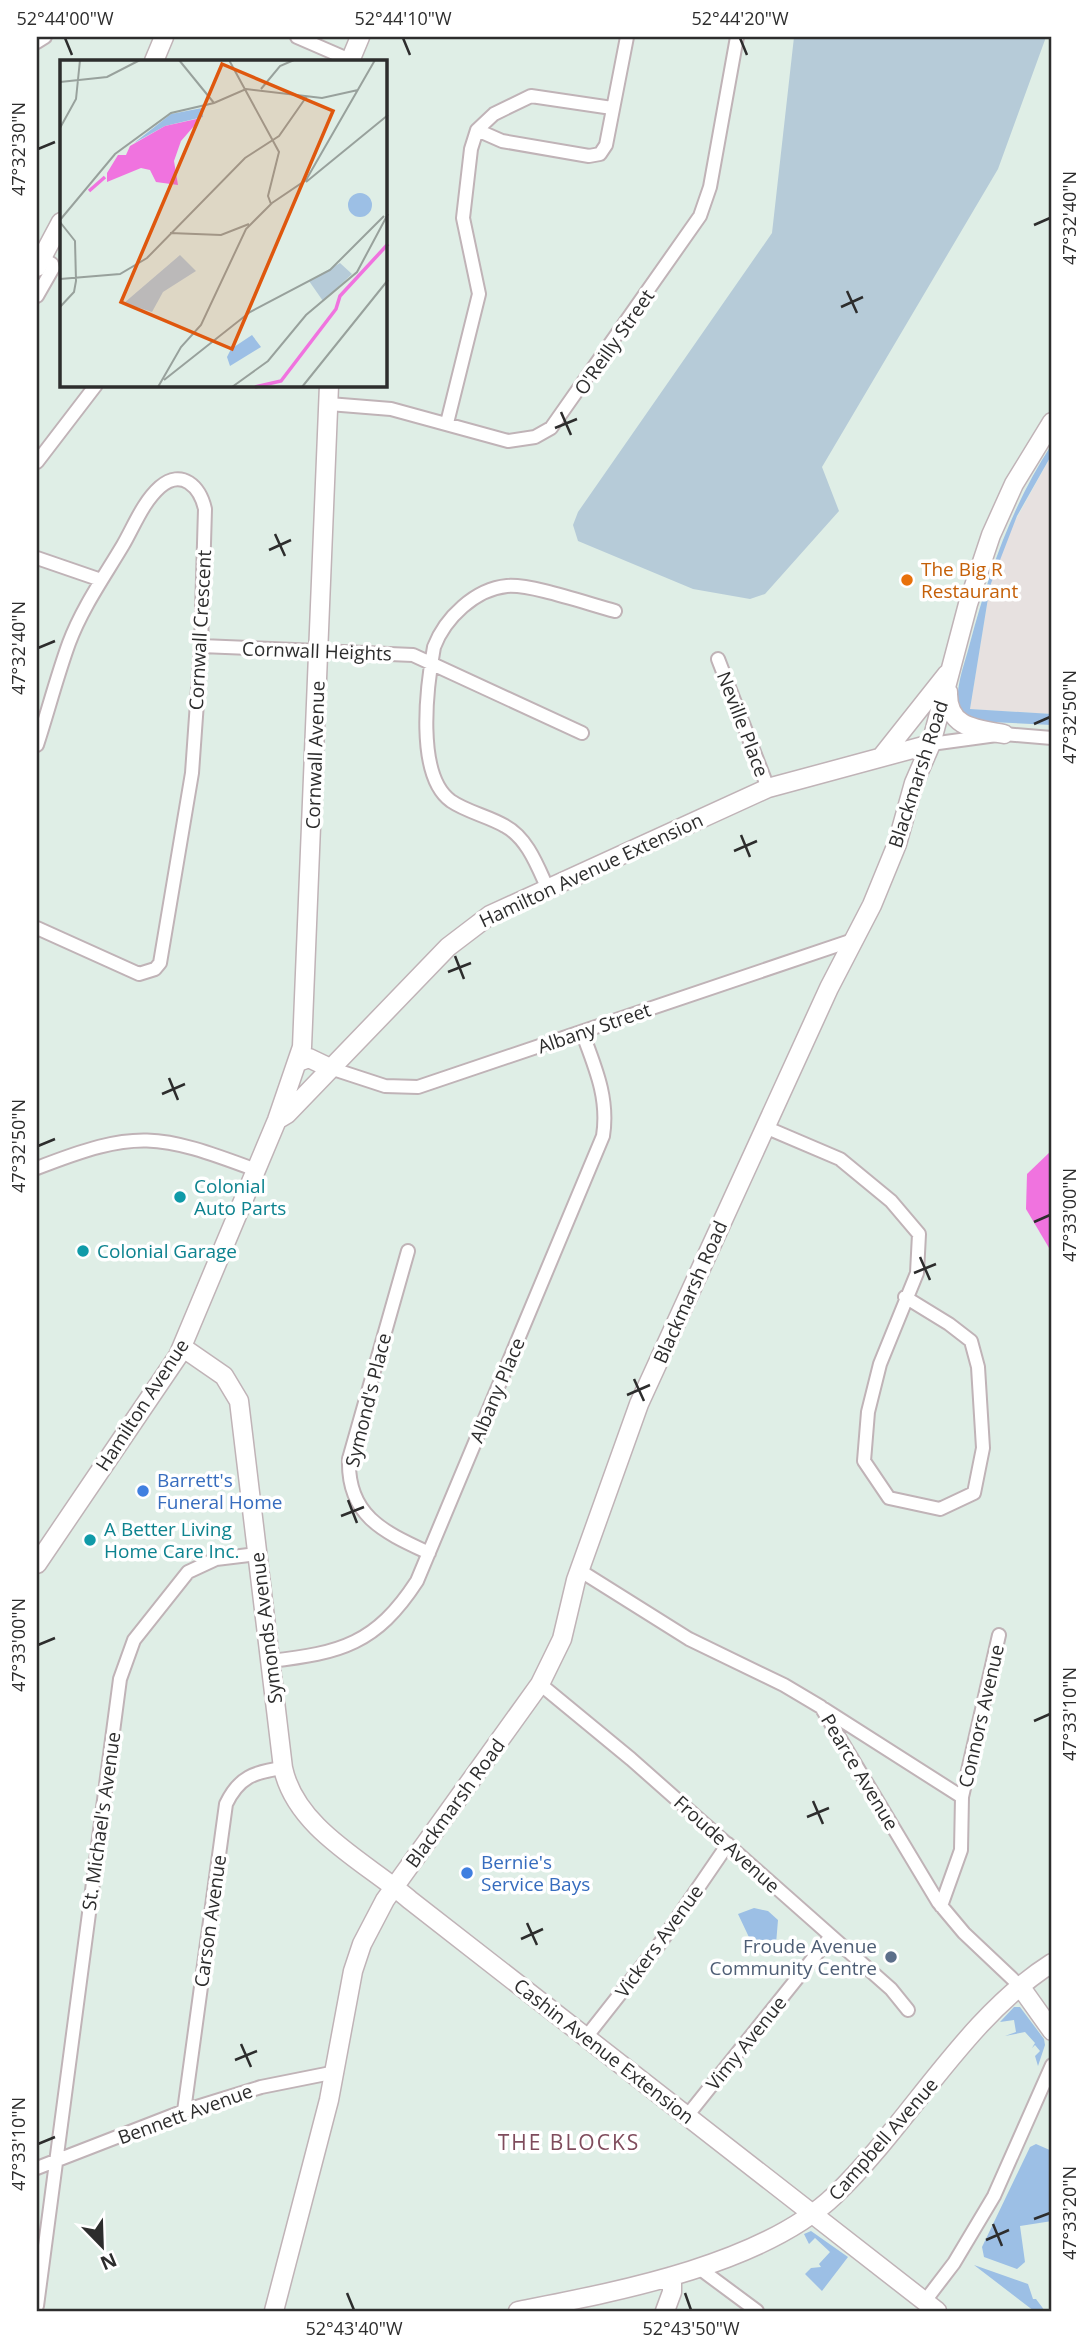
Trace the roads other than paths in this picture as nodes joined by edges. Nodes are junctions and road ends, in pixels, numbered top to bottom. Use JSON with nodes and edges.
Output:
{"nodes":[{"id":1,"x":45,"y":37,"type":"edge"},
{"id":2,"x":164,"y":37,"type":"edge"},
{"id":3,"x":297,"y":37,"type":"edge"},
{"id":4,"x":360,"y":37,"type":"edge"},
{"id":5,"x":627,"y":37,"type":"edge"},
{"id":6,"x":737,"y":37,"type":"edge"},
{"id":7,"x":37,"y":42,"type":"edge"},
{"id":8,"x":154,"y":60,"type":"edge"},
{"id":9,"x":348,"y":60,"type":"edge"},
{"id":10,"x":350,"y":60,"type":"edge"},
{"id":11,"x":612,"y":108,"type":"junction"},
{"id":12,"x":477,"y":130,"type":"junction"},
{"id":13,"x":60,"y":224,"type":"edge"},
{"id":14,"x":39,"y":262,"type":"edge"},
{"id":15,"x":37,"y":296,"type":"edge"},
{"id":16,"x":94,"y":387,"type":"edge"},
{"id":17,"x":330,"y":387,"type":"edge"},
{"id":18,"x":329,"y":404,"type":"junction"},
{"id":19,"x":1052,"y":422,"type":"edge"},
{"id":20,"x":447,"y":423,"type":"junction"},
{"id":21,"x":37,"y":462,"type":"edge"},
{"id":22,"x":37,"y":558,"type":"edge"},
{"id":23,"x":101,"y":580,"type":"junction"},
{"id":24,"x":615,"y":611,"type":"dead end"},
{"id":25,"x":201,"y":646,"type":"junction"},
{"id":26,"x":318,"y":651,"type":"junction"},
{"id":27,"x":718,"y":659,"type":"dead end"},
{"id":28,"x":431,"y":662,"type":"junction"},
{"id":29,"x":949,"y":671,"type":"junction"},
{"id":30,"x":582,"y":733,"type":"dead end"},
{"id":31,"x":1004,"y":734,"type":"junction"},
{"id":32,"x":1052,"y":738,"type":"edge"},
{"id":33,"x":932,"y":744,"type":"junction"},
{"id":34,"x":37,"y":745,"type":"edge"},
{"id":35,"x":882,"y":756,"type":"junction"},
{"id":36,"x":917,"y":776,"type":"junction"},
{"id":37,"x":768,"y":788,"type":"junction"},
{"id":38,"x":547,"y":887,"type":"junction"},
{"id":39,"x":37,"y":928,"type":"edge"},
{"id":40,"x":856,"y":939,"type":"junction"},
{"id":41,"x":582,"y":1032,"type":"junction"},
{"id":42,"x":298,"y":1062,"type":"junction"},
{"id":43,"x":330,"y":1068,"type":"junction"},
{"id":44,"x":277,"y":1121,"type":"junction"},
{"id":45,"x":765,"y":1128,"type":"junction"},
{"id":46,"x":37,"y":1168,"type":"edge"},
{"id":47,"x":256,"y":1170,"type":"junction"},
{"id":48,"x":408,"y":1251,"type":"dead end"},
{"id":49,"x":905,"y":1297,"type":"junction"},
{"id":50,"x":183,"y":1347,"type":"junction"},
{"id":51,"x":429,"y":1553,"type":"junction"},
{"id":52,"x":257,"y":1554,"type":"junction"},
{"id":53,"x":37,"y":1564,"type":"edge"},
{"id":54,"x":579,"y":1570,"type":"junction"},
{"id":55,"x":999,"y":1635,"type":"dead end"},
{"id":56,"x":270,"y":1661,"type":"junction"},
{"id":57,"x":540,"y":1684,"type":"junction"},
{"id":58,"x":821,"y":1707,"type":"junction"},
{"id":59,"x":283,"y":1768,"type":"junction"},
{"id":60,"x":962,"y":1797,"type":"junction"},
{"id":61,"x":728,"y":1844,"type":"junction"},
{"id":62,"x":394,"y":1887,"type":"junction"},
{"id":63,"x":941,"y":1906,"type":"junction"},
{"id":64,"x":831,"y":1936,"type":"junction"},
{"id":65,"x":1052,"y":1963,"type":"edge"},
{"id":66,"x":1020,"y":1986,"type":"junction"},
{"id":67,"x":908,"y":2010,"type":"dead end"},
{"id":68,"x":1052,"y":2031,"type":"edge"},
{"id":69,"x":587,"y":2036,"type":"junction"},
{"id":70,"x":1052,"y":2064,"type":"edge"},
{"id":71,"x":336,"y":2071,"type":"junction"},
{"id":72,"x":184,"y":2110,"type":"junction"},
{"id":73,"x":687,"y":2116,"type":"junction"},
{"id":74,"x":58,"y":2162,"type":"junction"},
{"id":75,"x":37,"y":2168,"type":"edge"},
{"id":76,"x":813,"y":2215,"type":"junction"},
{"id":77,"x":699,"y":2268,"type":"junction"},
{"id":78,"x":672,"y":2276,"type":"junction"},
{"id":79,"x":37,"y":2306,"type":"edge"},
{"id":80,"x":931,"y":2306,"type":"edge"},
{"id":81,"x":274,"y":2311,"type":"edge"},
{"id":82,"x":519,"y":2311,"type":"edge"},
{"id":83,"x":665,"y":2311,"type":"edge"},
{"id":84,"x":757,"y":2311,"type":"edge"}],
"edges":[{"from":1,"to":7,"type":"street"},
{"from":2,"to":8,"type":"street"},
{"from":3,"to":9,"type":"street"},
{"from":4,"to":10,"type":"street"},
{"from":5,"to":11,"type":"street"},
{"from":6,"to":20,"type":"street","name":"O'Reilly Street"},
{"from":11,"to":12,"type":"street"},
{"from":11,"to":12,"type":"street"},
{"from":12,"to":20,"type":"street"},
{"from":13,"to":14,"type":"street"},
{"from":14,"to":15,"type":"street"},
{"from":16,"to":21,"type":"street"},
{"from":17,"to":18,"type":"street","name":"Cornwall Avenue"},
{"from":18,"to":20,"type":"street","name":"O'Reilly Street"},
{"from":18,"to":26,"type":"street","name":"Cornwall Avenue"},
{"from":19,"to":29,"type":"street","name":"Blackmarsh Road"},
{"from":22,"to":23,"type":"street"},
{"from":23,"to":25,"type":"street","name":"Cornwall Crescent"},
{"from":23,"to":34,"type":"street","name":"Cornwall Crescent"},
{"from":24,"to":28,"type":"street"},
{"from":25,"to":26,"type":"street","name":"Cornwall Heights"},
{"from":25,"to":39,"type":"street","name":"Cornwall Crescent"},
{"from":26,"to":28,"type":"street","name":"Cornwall Heights"},
{"from":26,"to":42,"type":"street","name":"Cornwall Avenue"},
{"from":27,"to":37,"type":"street","name":"Neville Place"},
{"from":28,"to":30,"type":"street","name":"Cornwall Heights"},
{"from":28,"to":38,"type":"street"},
{"from":29,"to":31,"type":"street"},
{"from":29,"to":33,"type":"street","name":"Blackmarsh Road"},
{"from":29,"to":35,"type":"street"},
{"from":31,"to":32,"type":"street"},
{"from":31,"to":33,"type":"street"},
{"from":33,"to":35,"type":"street","name":"Hamilton Avenue Extension"},
{"from":33,"to":36,"type":"street","name":"Blackmarsh Road"},
{"from":35,"to":36,"type":"street"},
{"from":35,"to":37,"type":"street","name":"Hamilton Avenue Extension"},
{"from":36,"to":40,"type":"street","name":"Blackmarsh Road"},
{"from":37,"to":38,"type":"street","name":"Hamilton Avenue Extension"},
{"from":38,"to":43,"type":"street","name":"Hamilton Avenue Extension"},
{"from":40,"to":41,"type":"street","name":"Albany Street"},
{"from":40,"to":45,"type":"street","name":"Blackmarsh Road"},
{"from":41,"to":43,"type":"street","name":"Albany Street"},
{"from":41,"to":51,"type":"street","name":"Albany Place"},
{"from":42,"to":43,"type":"street","name":"Albany Street"},
{"from":42,"to":44,"type":"street","name":"Cornwall Avenue"},
{"from":43,"to":44,"type":"street","name":"Hamilton Avenue Extension"},
{"from":44,"to":47,"type":"street","name":"Hamilton Avenue"},
{"from":45,"to":49,"type":"street"},
{"from":45,"to":54,"type":"street","name":"Blackmarsh Road"},
{"from":46,"to":47,"type":"street"},
{"from":47,"to":50,"type":"street","name":"Hamilton Avenue"},
{"from":48,"to":51,"type":"street","name":"Symond's Place"},
{"from":49,"to":49,"type":"street"},
{"from":50,"to":52,"type":"street","name":"Symonds Avenue"},
{"from":50,"to":53,"type":"street","name":"Hamilton Avenue"},
{"from":51,"to":56,"type":"street","name":"Albany Place"},
{"from":52,"to":56,"type":"street","name":"Symonds Avenue"},
{"from":52,"to":74,"type":"street","name":"St. Michael's Avenue"},
{"from":54,"to":57,"type":"street","name":"Blackmarsh Road"},
{"from":54,"to":58,"type":"street","name":"Pearce Avenue"},
{"from":55,"to":60,"type":"street","name":"Connors Avenue"},
{"from":56,"to":59,"type":"street","name":"Symonds Avenue"},
{"from":57,"to":61,"type":"street","name":"Froude Avenue"},
{"from":57,"to":62,"type":"street","name":"Blackmarsh Road"},
{"from":58,"to":60,"type":"street","name":"Connors Avenue"},
{"from":58,"to":63,"type":"street","name":"Pearce Avenue"},
{"from":59,"to":62,"type":"street","name":"Symonds Avenue"},
{"from":59,"to":72,"type":"street","name":"Carson Avenue"},
{"from":60,"to":63,"type":"street","name":"Connors Avenue"},
{"from":61,"to":64,"type":"street","name":"Froude Avenue"},
{"from":61,"to":69,"type":"street","name":"Vickers Avenue"},
{"from":62,"to":69,"type":"street","name":"Cashin Avenue Extension"},
{"from":62,"to":71,"type":"street","name":"Blackmarsh Road"},
{"from":63,"to":66,"type":"street","name":"Pearce Avenue"},
{"from":64,"to":67,"type":"street","name":"Froude Avenue"},
{"from":64,"to":73,"type":"street","name":"Vimy Avenue"},
{"from":65,"to":66,"type":"street","name":"Campbell Avenue"},
{"from":66,"to":68,"type":"street"},
{"from":66,"to":76,"type":"street","name":"Campbell Avenue"},
{"from":69,"to":73,"type":"street","name":"Cashin Avenue Extension"},
{"from":70,"to":80,"type":"street"},
{"from":71,"to":72,"type":"street","name":"Bennett Avenue"},
{"from":71,"to":81,"type":"street","name":"Blackmarsh Road"},
{"from":72,"to":74,"type":"street","name":"Bennett Avenue"},
{"from":73,"to":76,"type":"street","name":"Cashin Avenue Extension"},
{"from":74,"to":75,"type":"street","name":"Bennett Avenue"},
{"from":74,"to":79,"type":"street","name":"St. Michael's Avenue"},
{"from":76,"to":77,"type":"street","name":"Campbell Avenue"},
{"from":76,"to":80,"type":"street","name":"Cashin Avenue Extension"},
{"from":77,"to":78,"type":"street","name":"Campbell Avenue"},
{"from":77,"to":84,"type":"street"},
{"from":78,"to":82,"type":"street","name":"Campbell Avenue"},
{"from":78,"to":83,"type":"street"}]}
